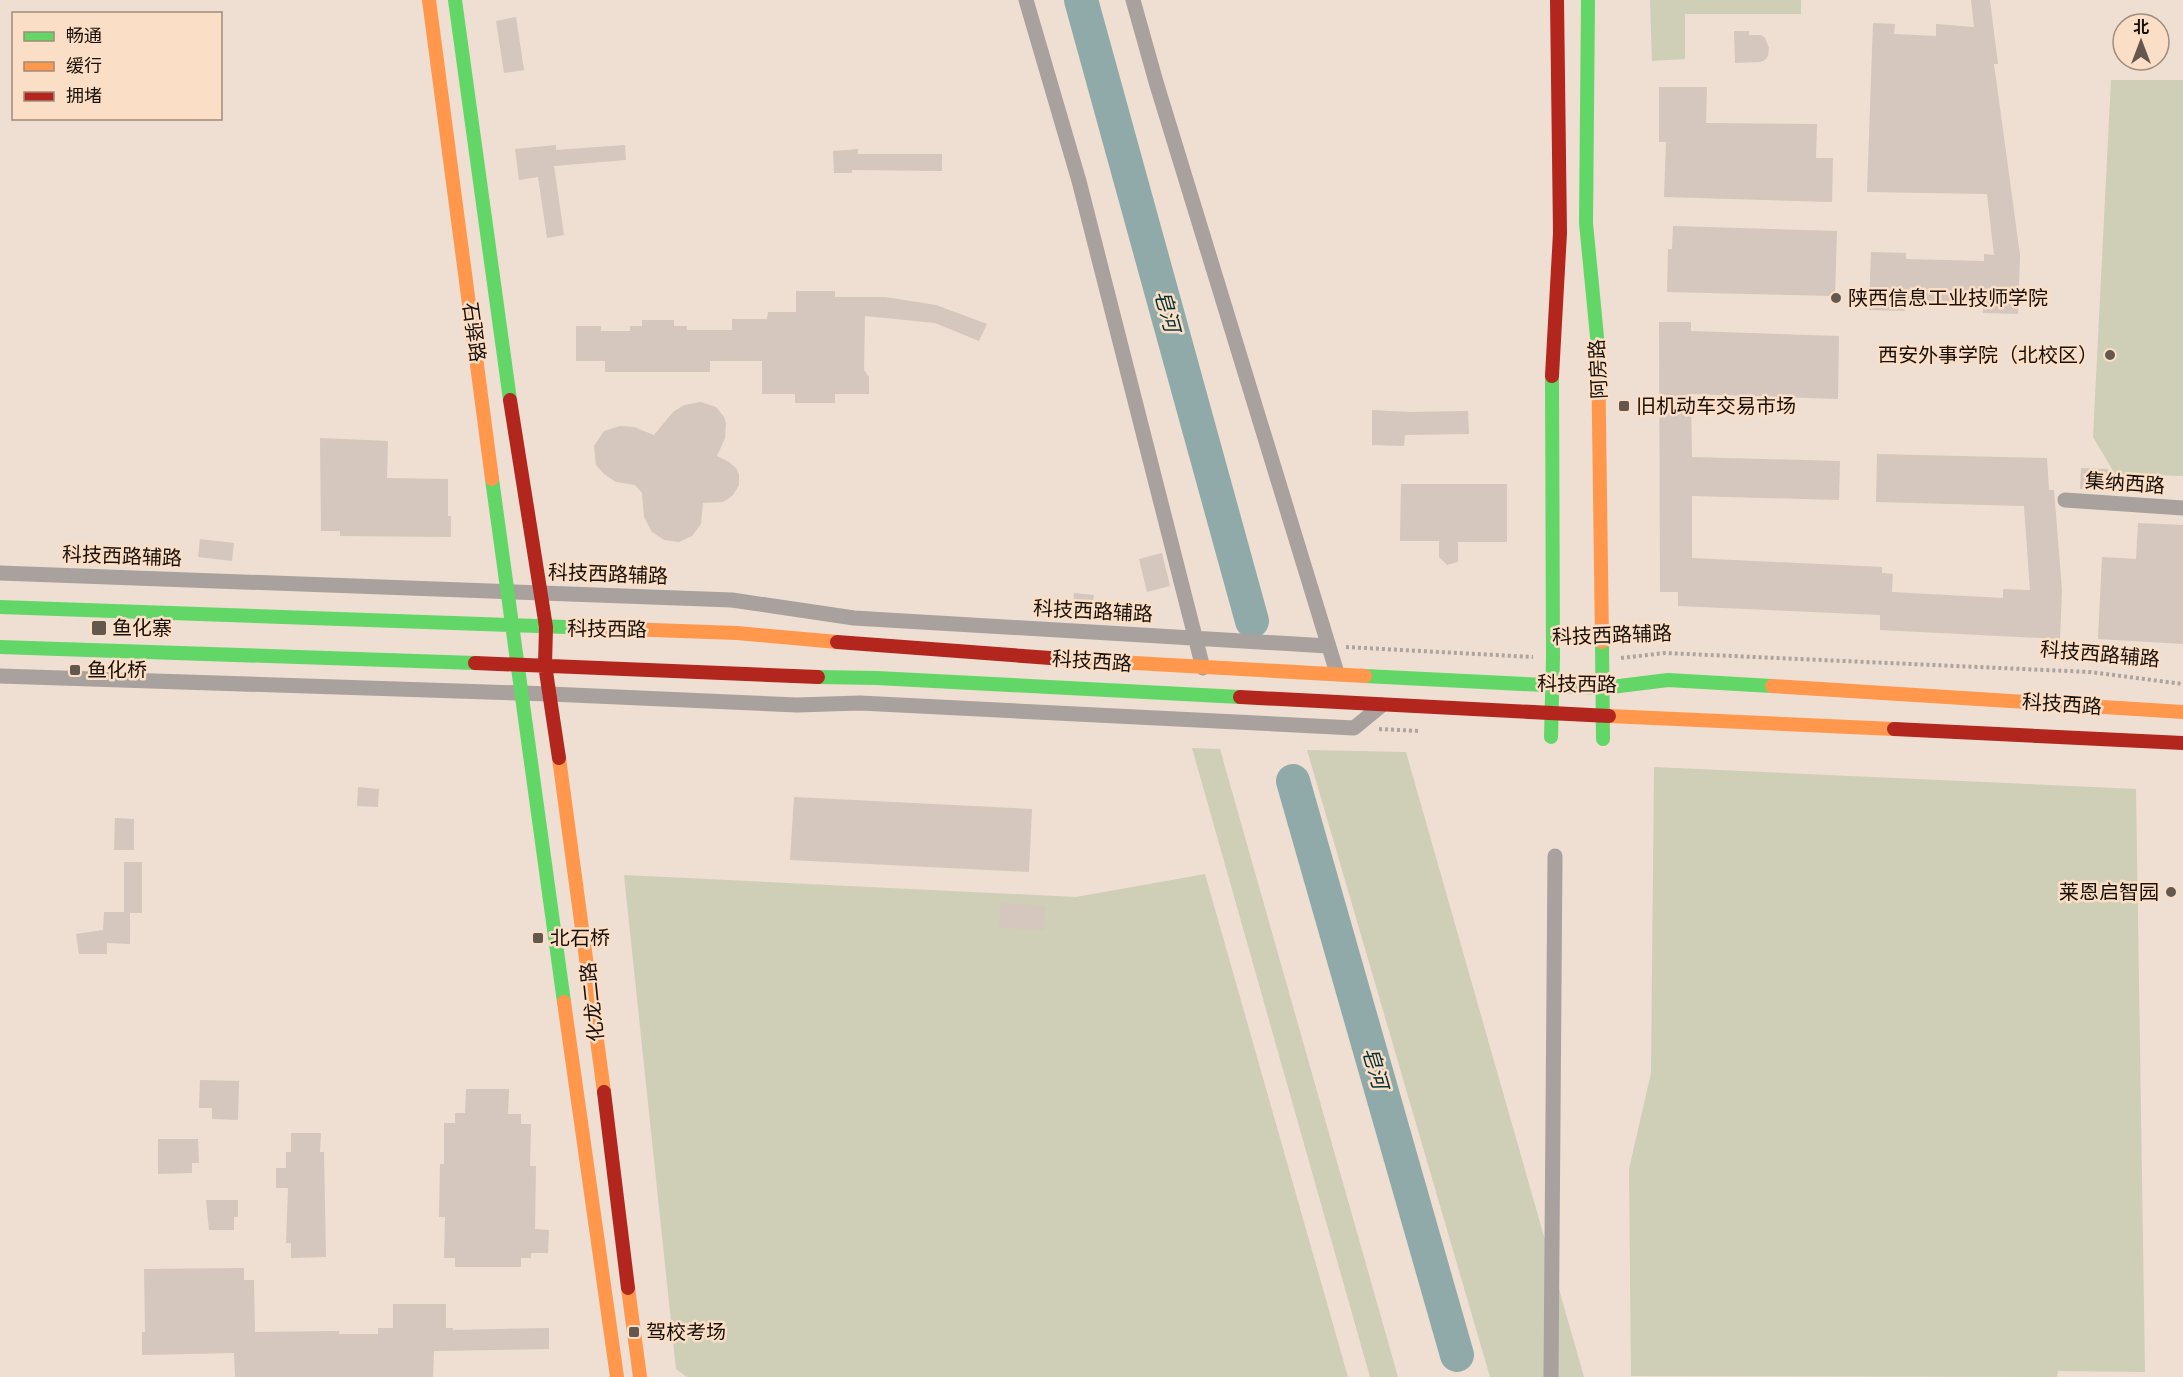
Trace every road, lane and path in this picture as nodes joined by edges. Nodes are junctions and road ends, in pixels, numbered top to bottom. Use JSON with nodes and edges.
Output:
{"nodes":[{"id":1,"x":429,"y":0,"type":"edge"},
{"id":2,"x":455,"y":0,"type":"edge"},
{"id":3,"x":1026,"y":0,"type":"edge"},
{"id":4,"x":1133,"y":0,"type":"edge"},
{"id":5,"x":1557,"y":0,"type":"edge"},
{"id":6,"x":1588,"y":0,"type":"edge"},
{"id":7,"x":2065,"y":500,"type":"dead end"},
{"id":8,"x":2183,"y":508,"type":"edge"},
{"id":9,"x":0,"y":573,"type":"edge"},
{"id":10,"x":508,"y":590,"type":"junction"},
{"id":11,"x":541,"y":592,"type":"junction"},
{"id":12,"x":0,"y":607,"type":"edge"},
{"id":13,"x":514,"y":626,"type":"junction"},
{"id":14,"x":546,"y":627,"type":"junction"},
{"id":15,"x":1195,"y":638,"type":"junction"},
{"id":16,"x":1328,"y":646,"type":"junction"},
{"id":17,"x":0,"y":647,"type":"edge"},
{"id":18,"x":1553,"y":658,"type":"junction"},
{"id":19,"x":1603,"y":660,"type":"junction"},
{"id":20,"x":517,"y":664,"type":"junction"},
{"id":21,"x":545,"y":665,"type":"junction"},
{"id":22,"x":1203,"y":668,"type":"junction"},
{"id":23,"x":1337,"y":673,"type":"junction"},
{"id":24,"x":0,"y":676,"type":"edge"},
{"id":25,"x":2183,"y":684,"type":"edge"},
{"id":26,"x":1552,"y":685,"type":"junction"},
{"id":27,"x":1603,"y":688,"type":"junction"},
{"id":28,"x":521,"y":693,"type":"junction"},
{"id":29,"x":550,"y":694,"type":"junction"},
{"id":30,"x":1382,"y":704,"type":"junction"},
{"id":31,"x":2183,"y":712,"type":"edge"},
{"id":32,"x":1551,"y":714,"type":"junction"},
{"id":33,"x":1602,"y":717,"type":"junction"},
{"id":34,"x":1551,"y":737,"type":"dead end"},
{"id":35,"x":1603,"y":739,"type":"dead end"},
{"id":36,"x":2183,"y":743,"type":"edge"},
{"id":37,"x":1555,"y":856,"type":"dead end"},
{"id":38,"x":618,"y":1377,"type":"edge"},
{"id":39,"x":640,"y":1377,"type":"edge"},
{"id":40,"x":1551,"y":1377,"type":"edge"}],
"edges":[{"from":1,"to":10,"type":"main road","name":"石驿路"},
{"from":2,"to":11,"type":"main road","name":"石驿路"},
{"from":3,"to":15,"type":"street"},
{"from":4,"to":16,"type":"street"},
{"from":5,"to":18,"type":"main road"},
{"from":6,"to":19,"type":"main road","name":"阿房路"},
{"from":7,"to":8,"type":"street","name":"集纳西路"},
{"from":9,"to":10,"type":"street","name":"科技西路辅路"},
{"from":10,"to":11,"type":"street","name":"科技西路辅路"},
{"from":10,"to":13,"type":"main road","name":"石驿路"},
{"from":11,"to":14,"type":"main road","name":"石驿路"},
{"from":11,"to":15,"type":"street","name":"科技西路辅路"},
{"from":12,"to":13,"type":"main road","name":"科技西路"},
{"from":13,"to":14,"type":"main road","name":"科技西路"},
{"from":13,"to":20,"type":"main road","name":"石驿路"},
{"from":14,"to":21,"type":"main road","name":"化龙二路"},
{"from":14,"to":22,"type":"main road","name":"科技西路"},
{"from":15,"to":16,"type":"street","name":"科技西路辅路"},
{"from":15,"to":22,"type":"street"},
{"from":16,"to":18,"type":"path","name":"科技西路辅路"},
{"from":16,"to":23,"type":"street"},
{"from":17,"to":20,"type":"main road","name":"科技西路"},
{"from":18,"to":26,"type":"main road"},
{"from":19,"to":25,"type":"path","name":"科技西路辅路"},
{"from":19,"to":27,"type":"main road","name":"阿房路"},
{"from":20,"to":21,"type":"main road","name":"科技西路"},
{"from":20,"to":28,"type":"main road","name":"化龙二路"},
{"from":21,"to":29,"type":"main road","name":"化龙二路"},
{"from":21,"to":30,"type":"main road","name":"科技西路"},
{"from":22,"to":23,"type":"main road","name":"科技西路"},
{"from":23,"to":26,"type":"main road","name":"科技西路"},
{"from":24,"to":28,"type":"street"},
{"from":26,"to":27,"type":"main road","name":"科技西路"},
{"from":26,"to":32,"type":"main road"},
{"from":27,"to":31,"type":"main road","name":"科技西路"},
{"from":27,"to":33,"type":"main road","name":"阿房路"},
{"from":28,"to":29,"type":"street"},
{"from":28,"to":38,"type":"main road","name":"化龙二路"},
{"from":29,"to":30,"type":"street"},
{"from":29,"to":39,"type":"main road","name":"化龙二路"},
{"from":30,"to":32,"type":"main road","name":"科技西路"},
{"from":32,"to":33,"type":"main road","name":"科技西路"},
{"from":32,"to":34,"type":"main road"},
{"from":33,"to":35,"type":"main road","name":"阿房路"},
{"from":33,"to":36,"type":"main road","name":"科技西路"},
{"from":37,"to":40,"type":"street"}]}
